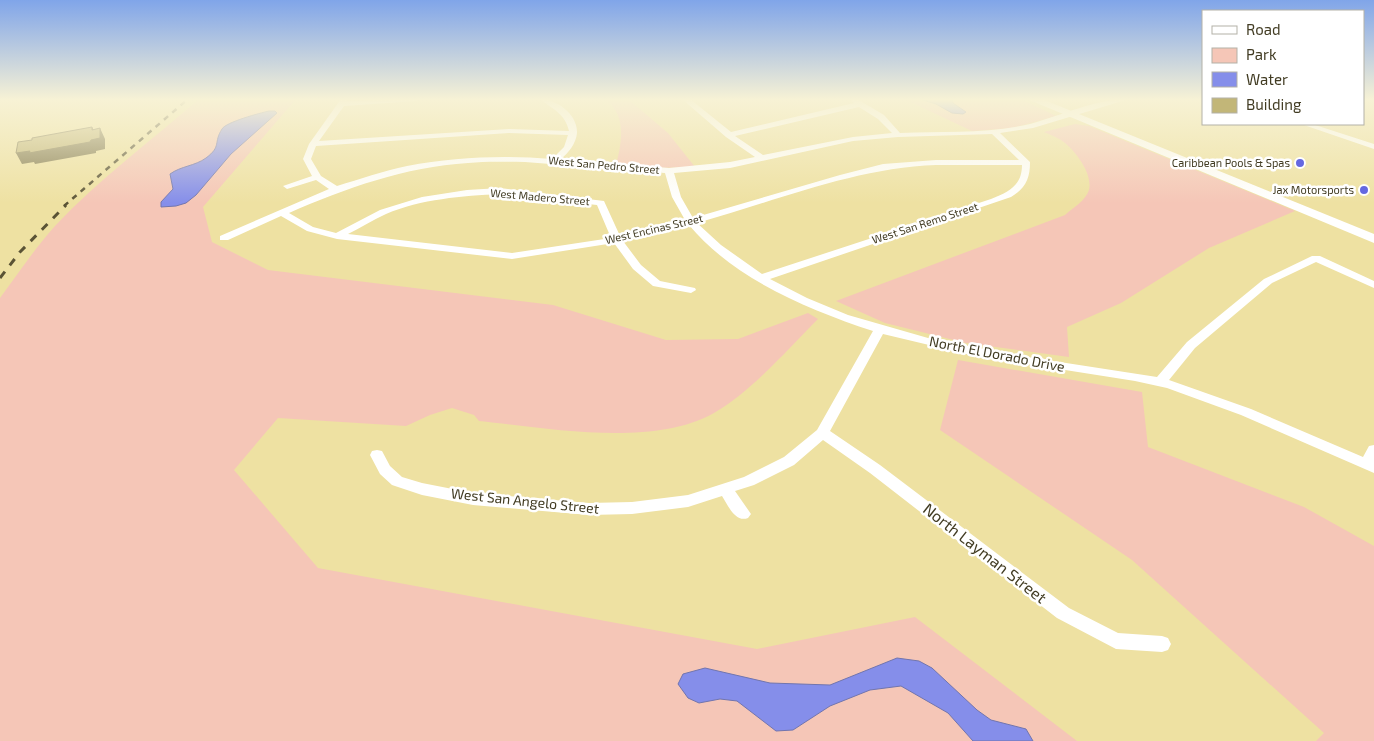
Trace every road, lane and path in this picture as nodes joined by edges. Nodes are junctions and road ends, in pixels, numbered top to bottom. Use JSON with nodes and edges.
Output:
{"nodes":[{"id":1,"x":573,"y":133,"type":"edge"},
{"id":2,"x":321,"y":134,"type":"edge"},
{"id":3,"x":480,"y":134,"type":"edge"},
{"id":4,"x":729,"y":134,"type":"edge"},
{"id":5,"x":943,"y":134,"type":"edge"},
{"id":6,"x":996,"y":134,"type":"edge"},
{"id":7,"x":1125,"y":134,"type":"edge"},
{"id":8,"x":1129,"y":134,"type":"edge"},
{"id":9,"x":1334,"y":134,"type":"edge"},
{"id":10,"x":898,"y":135,"type":"joint"},
{"id":11,"x":313,"y":144,"type":"junction"},
{"id":12,"x":1374,"y":147,"type":"edge"},
{"id":13,"x":764,"y":159,"type":"junction"},
{"id":14,"x":554,"y":161,"type":"junction"},
{"id":15,"x":1026,"y":162,"type":"junction"},
{"id":16,"x":669,"y":171,"type":"junction"},
{"id":17,"x":317,"y":177,"type":"junction"},
{"id":18,"x":287,"y":186,"type":"dead end"},
{"id":19,"x":336,"y":189,"type":"junction"},
{"id":20,"x":282,"y":212,"type":"junction"},
{"id":21,"x":690,"y":222,"type":"junction"},
{"id":22,"x":1374,"y":229,"type":"edge"},
{"id":23,"x":337,"y":236,"type":"junction"},
{"id":24,"x":224,"y":238,"type":"dead end"},
{"id":25,"x":616,"y":239,"type":"junction"},
{"id":26,"x":1374,"y":239,"type":"edge"},
{"id":27,"x":761,"y":278,"type":"junction"},
{"id":28,"x":1374,"y":285,"type":"edge"},
{"id":29,"x":691,"y":290,"type":"dead end"},
{"id":30,"x":879,"y":330,"type":"junction"},
{"id":31,"x":1160,"y":382,"type":"junction"},
{"id":32,"x":822,"y":433,"type":"junction"},
{"id":33,"x":1374,"y":450,"type":"edge"},
{"id":34,"x":377,"y":455,"type":"dead end"},
{"id":35,"x":1370,"y":466,"type":"edge"},
{"id":36,"x":725,"y":489,"type":"junction"},
{"id":37,"x":743,"y":514,"type":"dead end"},
{"id":38,"x":1162,"y":644,"type":"dead end"}],
"edges":[{"from":1,"to":14,"type":"street"},
{"from":2,"to":11,"type":"street"},
{"from":3,"to":11,"type":"street"},
{"from":4,"to":13,"type":"street"},
{"from":5,"to":10,"type":"street","name":"West San Pedro Street"},
{"from":6,"to":15,"type":"street"},
{"from":7,"to":26,"type":"main road"},
{"from":8,"to":22,"type":"main road"},
{"from":9,"to":12,"type":"street"},
{"from":10,"to":13,"type":"street","name":"West San Pedro Street"},
{"from":11,"to":17,"type":"street"},
{"from":13,"to":16,"type":"street","name":"West San Pedro Street"},
{"from":14,"to":16,"type":"street","name":"West San Pedro Street"},
{"from":14,"to":19,"type":"street","name":"West San Pedro Street"},
{"from":15,"to":21,"type":"street","name":"West Encinas Street"},
{"from":15,"to":27,"type":"street","name":"West San Remo Street"},
{"from":16,"to":21,"type":"street","name":"North El Dorado Drive"},
{"from":17,"to":18,"type":"street"},
{"from":17,"to":19,"type":"street"},
{"from":19,"to":20,"type":"street","name":"West San Pedro Street"},
{"from":20,"to":23,"type":"street","name":"West Encinas Street"},
{"from":20,"to":24,"type":"street","name":"West San Pedro Street"},
{"from":21,"to":25,"type":"street","name":"West Encinas Street"},
{"from":21,"to":27,"type":"street","name":"North El Dorado Drive"},
{"from":23,"to":25,"type":"street","name":"West Encinas Street"},
{"from":23,"to":25,"type":"street","name":"West Madero Street"},
{"from":25,"to":29,"type":"street"},
{"from":27,"to":30,"type":"street","name":"North El Dorado Drive"},
{"from":28,"to":31,"type":"street"},
{"from":30,"to":31,"type":"street","name":"North El Dorado Drive"},
{"from":30,"to":32,"type":"street","name":"West San Angelo Street"},
{"from":31,"to":35,"type":"street","name":"North El Dorado Drive"},
{"from":32,"to":36,"type":"street","name":"West San Angelo Street"},
{"from":32,"to":38,"type":"street","name":"North Layman Street"},
{"from":33,"to":35,"type":"street"},
{"from":34,"to":36,"type":"street","name":"West San Angelo Street"},
{"from":36,"to":37,"type":"street"}]}
